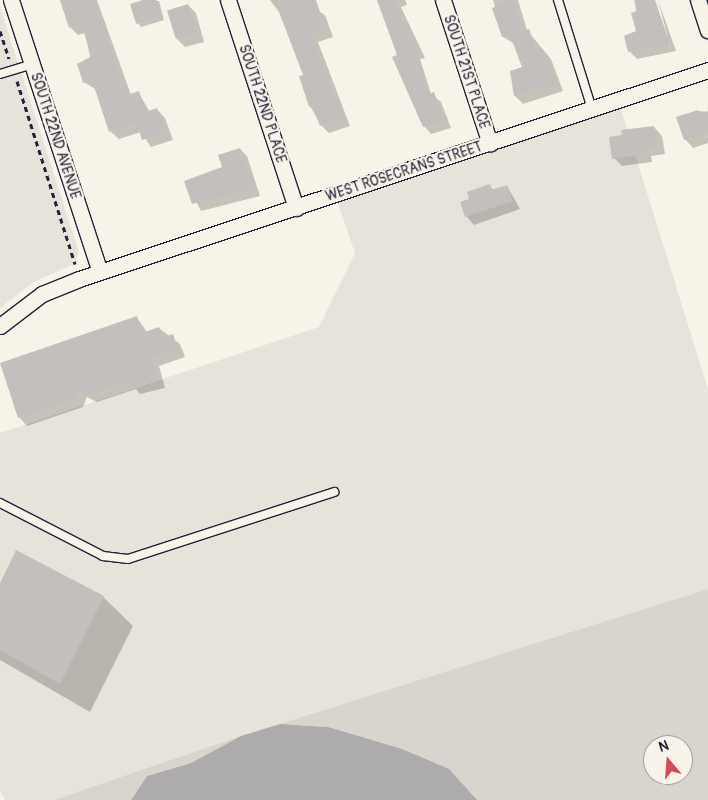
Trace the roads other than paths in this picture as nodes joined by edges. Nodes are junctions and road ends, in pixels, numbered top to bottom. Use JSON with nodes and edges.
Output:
{"nodes":[{"id":1,"x":11,"y":0,"type":"edge"},
{"id":2,"x":228,"y":0,"type":"edge"},
{"id":3,"x":443,"y":0,"type":"edge"},
{"id":4,"x":558,"y":0,"type":"edge"},
{"id":5,"x":698,"y":0,"type":"edge"},
{"id":6,"x":708,"y":30,"type":"edge"},
{"id":7,"x":32,"y":64,"type":"junction"},
{"id":8,"x":708,"y":70,"type":"edge"},
{"id":9,"x":0,"y":74,"type":"edge"},
{"id":10,"x":592,"y":109,"type":"junction"},
{"id":11,"x":490,"y":144,"type":"junction"},
{"id":12,"x":296,"y":208,"type":"junction"},
{"id":13,"x":100,"y":272,"type":"junction"},
{"id":14,"x":0,"y":326,"type":"edge"},
{"id":15,"x":334,"y":492,"type":"dead end"},
{"id":16,"x":0,"y":503,"type":"edge"}],
"edges":[{"from":1,"to":7,"type":"street","name":"SOUTH 22ND AVENUE"},
{"from":2,"to":12,"type":"street","name":"SOUTH 22ND PLACE"},
{"from":3,"to":11,"type":"street","name":"SOUTH 21ST PLACE"},
{"from":4,"to":10,"type":"lane"},
{"from":5,"to":6,"type":"street"},
{"from":7,"to":9,"type":"lane"},
{"from":7,"to":13,"type":"street","name":"SOUTH 22ND AVENUE"},
{"from":8,"to":10,"type":"street","name":"WEST ROSECRANS STREET"},
{"from":10,"to":11,"type":"street","name":"WEST ROSECRANS STREET"},
{"from":11,"to":12,"type":"street","name":"WEST ROSECRANS STREET"},
{"from":12,"to":13,"type":"street","name":"WEST ROSECRANS STREET"},
{"from":13,"to":14,"type":"street","name":"WEST ROSECRANS STREET"},
{"from":15,"to":16,"type":"lane"}]}
